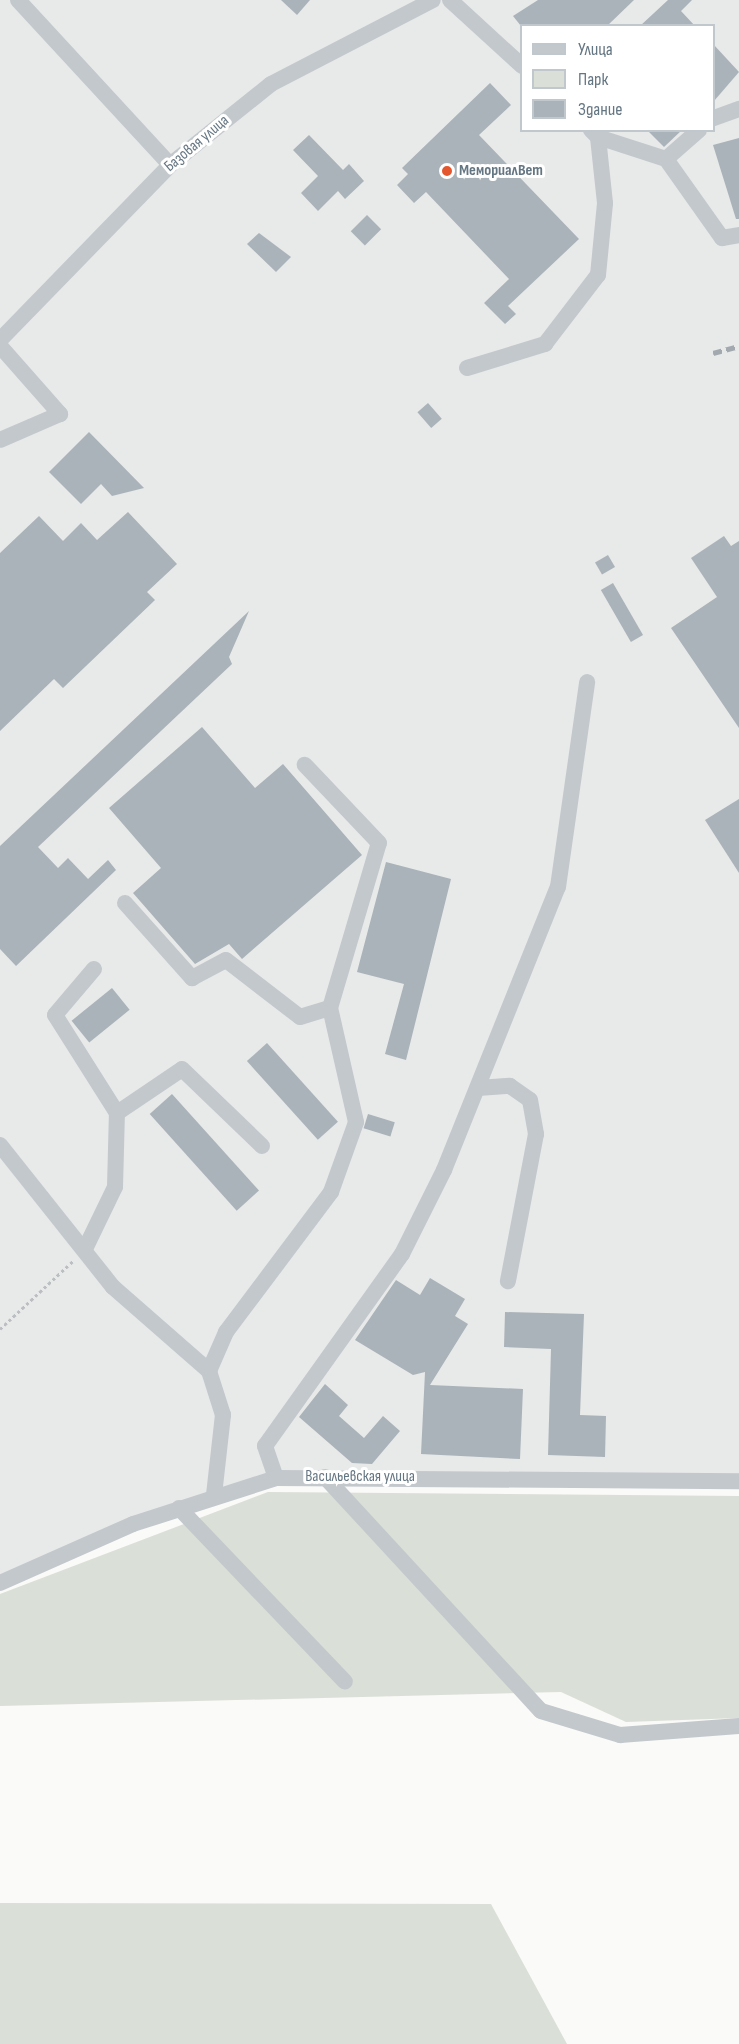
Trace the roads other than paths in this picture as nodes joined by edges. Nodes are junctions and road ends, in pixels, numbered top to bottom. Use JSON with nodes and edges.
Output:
{"nodes":[{"id":1,"x":18,"y":0,"type":"edge"},
{"id":2,"x":434,"y":0,"type":"edge"},
{"id":3,"x":450,"y":0,"type":"edge"},
{"id":4,"x":520,"y":64,"type":"edge"},
{"id":5,"x":739,"y":109,"type":"edge"},
{"id":6,"x":715,"y":118,"type":"edge"},
{"id":7,"x":697,"y":132,"type":"edge"},
{"id":8,"x":595,"y":134,"type":"edge"},
{"id":9,"x":666,"y":159,"type":"junction"},
{"id":10,"x":170,"y":165,"type":"junction"},
{"id":11,"x":739,"y":235,"type":"edge"},
{"id":12,"x":0,"y":340,"type":"edge"},
{"id":13,"x":0,"y":346,"type":"edge"},
{"id":14,"x":466,"y":368,"type":"dead end"},
{"id":15,"x":0,"y":440,"type":"edge"},
{"id":16,"x":586,"y":682,"type":"dead end"},
{"id":17,"x":305,"y":765,"type":"dead end"},
{"id":18,"x":125,"y":903,"type":"dead end"},
{"id":19,"x":94,"y":969,"type":"dead end"},
{"id":20,"x":330,"y":1008,"type":"junction"},
{"id":21,"x":478,"y":1088,"type":"junction"},
{"id":22,"x":117,"y":1113,"type":"junction"},
{"id":23,"x":0,"y":1145,"type":"edge"},
{"id":24,"x":262,"y":1146,"type":"dead end"},
{"id":25,"x":85,"y":1249,"type":"junction"},
{"id":26,"x":508,"y":1281,"type":"dead end"},
{"id":27,"x":209,"y":1371,"type":"junction"},
{"id":28,"x":326,"y":1477,"type":"junction"},
{"id":29,"x":276,"y":1478,"type":"junction"},
{"id":30,"x":739,"y":1481,"type":"edge"},
{"id":31,"x":214,"y":1495,"type":"junction"},
{"id":32,"x":180,"y":1508,"type":"junction"},
{"id":33,"x":0,"y":1583,"type":"edge"},
{"id":34,"x":345,"y":1682,"type":"dead end"},
{"id":35,"x":739,"y":1726,"type":"edge"}],
"edges":[{"from":1,"to":10,"type":"street"},
{"from":2,"to":10,"type":"street","name":"Базовая улица"},
{"from":3,"to":4,"type":"street"},
{"from":5,"to":6,"type":"street"},
{"from":7,"to":9,"type":"street"},
{"from":8,"to":9,"type":"street"},
{"from":8,"to":14,"type":"street"},
{"from":9,"to":11,"type":"street"},
{"from":10,"to":12,"type":"street","name":"Базовая улица"},
{"from":13,"to":15,"type":"street"},
{"from":16,"to":21,"type":"street"},
{"from":17,"to":20,"type":"street"},
{"from":18,"to":20,"type":"street"},
{"from":19,"to":22,"type":"street"},
{"from":20,"to":27,"type":"street"},
{"from":21,"to":26,"type":"street"},
{"from":21,"to":29,"type":"street"},
{"from":22,"to":24,"type":"street"},
{"from":22,"to":25,"type":"street"},
{"from":23,"to":25,"type":"street"},
{"from":25,"to":27,"type":"street"},
{"from":27,"to":31,"type":"street"},
{"from":28,"to":29,"type":"street","name":"Васильевская улица"},
{"from":28,"to":30,"type":"street","name":"Васильевская улица"},
{"from":28,"to":35,"type":"street"},
{"from":29,"to":31,"type":"street","name":"Васильевская улица"},
{"from":31,"to":32,"type":"street","name":"Васильевская улица"},
{"from":32,"to":33,"type":"street","name":"Васильевская улица"},
{"from":32,"to":34,"type":"street"}]}
